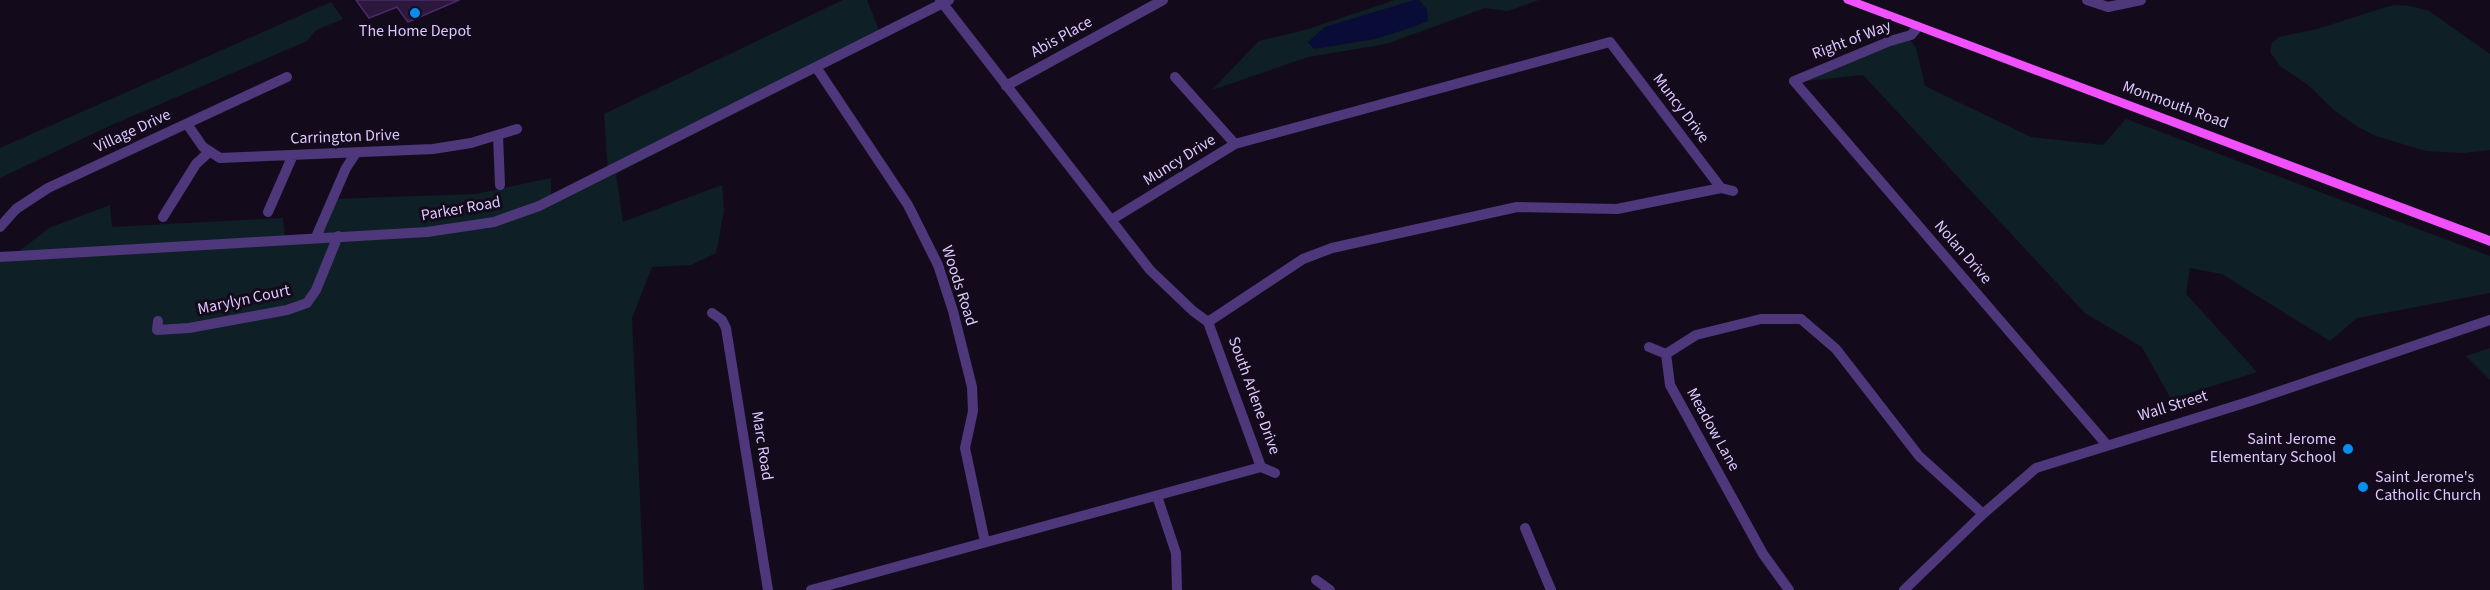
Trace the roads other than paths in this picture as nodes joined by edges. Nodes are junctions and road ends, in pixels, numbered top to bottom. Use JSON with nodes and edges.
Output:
{"nodes":[{"id":1,"x":1163,"y":0,"type":"edge"},
{"id":2,"x":1849,"y":0,"type":"edge"},
{"id":3,"x":2087,"y":0,"type":"edge"},
{"id":4,"x":2140,"y":0,"type":"edge"},
{"id":5,"x":944,"y":1,"type":"edge"},
{"id":6,"x":1918,"y":27,"type":"junction"},
{"id":7,"x":816,"y":67,"type":"junction"},
{"id":8,"x":287,"y":77,"type":"dead end"},
{"id":9,"x":1175,"y":77,"type":"dead end"},
{"id":10,"x":1794,"y":81,"type":"joint"},
{"id":11,"x":1006,"y":86,"type":"junction"},
{"id":12,"x":187,"y":124,"type":"junction"},
{"id":13,"x":517,"y":129,"type":"dead end"},
{"id":14,"x":498,"y":135,"type":"junction"},
{"id":15,"x":1235,"y":144,"type":"junction"},
{"id":16,"x":209,"y":152,"type":"junction"},
{"id":17,"x":357,"y":153,"type":"junction"},
{"id":18,"x":293,"y":155,"type":"junction"},
{"id":19,"x":500,"y":185,"type":"dead end"},
{"id":20,"x":1721,"y":188,"type":"junction"},
{"id":21,"x":1733,"y":191,"type":"dead end"},
{"id":22,"x":268,"y":212,"type":"dead end"},
{"id":23,"x":163,"y":218,"type":"dead end"},
{"id":24,"x":1112,"y":220,"type":"junction"},
{"id":25,"x":0,"y":226,"type":"edge"},
{"id":26,"x":338,"y":236,"type":"junction"},
{"id":27,"x":316,"y":237,"type":"junction"},
{"id":28,"x":2490,"y":241,"type":"edge"},
{"id":29,"x":0,"y":257,"type":"edge"},
{"id":30,"x":712,"y":313,"type":"dead end"},
{"id":31,"x":2490,"y":320,"type":"edge"},
{"id":32,"x":159,"y":321,"type":"dead end"},
{"id":33,"x":1208,"y":322,"type":"junction"},
{"id":34,"x":1649,"y":347,"type":"dead end"},
{"id":35,"x":1666,"y":354,"type":"junction"},
{"id":36,"x":2107,"y":445,"type":"junction"},
{"id":37,"x":1261,"y":467,"type":"junction"},
{"id":38,"x":1275,"y":473,"type":"dead end"},
{"id":39,"x":1157,"y":496,"type":"junction"},
{"id":40,"x":1983,"y":514,"type":"junction"},
{"id":41,"x":1524,"y":528,"type":"dead end"},
{"id":42,"x":985,"y":542,"type":"junction"},
{"id":43,"x":1316,"y":580,"type":"dead end"},
{"id":44,"x":768,"y":590,"type":"edge"},
{"id":45,"x":811,"y":590,"type":"edge"},
{"id":46,"x":1177,"y":590,"type":"edge"},
{"id":47,"x":1330,"y":590,"type":"edge"},
{"id":48,"x":1551,"y":590,"type":"edge"},
{"id":49,"x":1789,"y":590,"type":"edge"},
{"id":50,"x":1904,"y":590,"type":"edge"}],
"edges":[{"from":1,"to":11,"type":"street","name":"Abis Place"},
{"from":2,"to":6,"type":"main road","name":"Monmouth Road"},
{"from":3,"to":4,"type":"street"},
{"from":5,"to":7,"type":"street","name":"Parker Road"},
{"from":5,"to":11,"type":"street","name":"South Arlene Drive"},
{"from":6,"to":10,"type":"street","name":"Right of Way"},
{"from":6,"to":28,"type":"main road","name":"Monmouth Road"},
{"from":7,"to":26,"type":"street","name":"Parker Road"},
{"from":7,"to":42,"type":"street","name":"Woods Road"},
{"from":8,"to":12,"type":"street","name":"Village Drive"},
{"from":9,"to":15,"type":"street"},
{"from":10,"to":36,"type":"street","name":"Nolan Drive"},
{"from":11,"to":24,"type":"street","name":"South Arlene Drive"},
{"from":12,"to":16,"type":"street"},
{"from":12,"to":25,"type":"street","name":"Village Drive"},
{"from":13,"to":14,"type":"street","name":"Carrington Drive"},
{"from":14,"to":17,"type":"street","name":"Carrington Drive"},
{"from":14,"to":19,"type":"street"},
{"from":15,"to":20,"type":"street","name":"Muncy Drive"},
{"from":15,"to":24,"type":"street","name":"Muncy Drive"},
{"from":16,"to":18,"type":"street","name":"Carrington Drive"},
{"from":16,"to":23,"type":"street"},
{"from":17,"to":18,"type":"street","name":"Carrington Drive"},
{"from":17,"to":27,"type":"street"},
{"from":18,"to":22,"type":"street"},
{"from":20,"to":21,"type":"street"},
{"from":20,"to":33,"type":"street"},
{"from":24,"to":33,"type":"street","name":"South Arlene Drive"},
{"from":26,"to":27,"type":"street","name":"Parker Road"},
{"from":26,"to":32,"type":"street","name":"Marylyn Court"},
{"from":27,"to":29,"type":"street","name":"Parker Road"},
{"from":30,"to":44,"type":"street","name":"Marc Road"},
{"from":31,"to":36,"type":"street","name":"Wall Street"},
{"from":33,"to":37,"type":"street","name":"South Arlene Drive"},
{"from":34,"to":35,"type":"street"},
{"from":35,"to":40,"type":"street"},
{"from":35,"to":49,"type":"street","name":"Meadow Lane"},
{"from":36,"to":40,"type":"street","name":"Wall Street"},
{"from":37,"to":38,"type":"street"},
{"from":37,"to":39,"type":"street","name":"South Arlene Drive"},
{"from":39,"to":42,"type":"street","name":"South Arlene Drive"},
{"from":39,"to":46,"type":"street"},
{"from":40,"to":50,"type":"street","name":"Wall Street"},
{"from":41,"to":48,"type":"street"},
{"from":42,"to":45,"type":"street","name":"South Arlene Drive"},
{"from":43,"to":47,"type":"street"}]}
